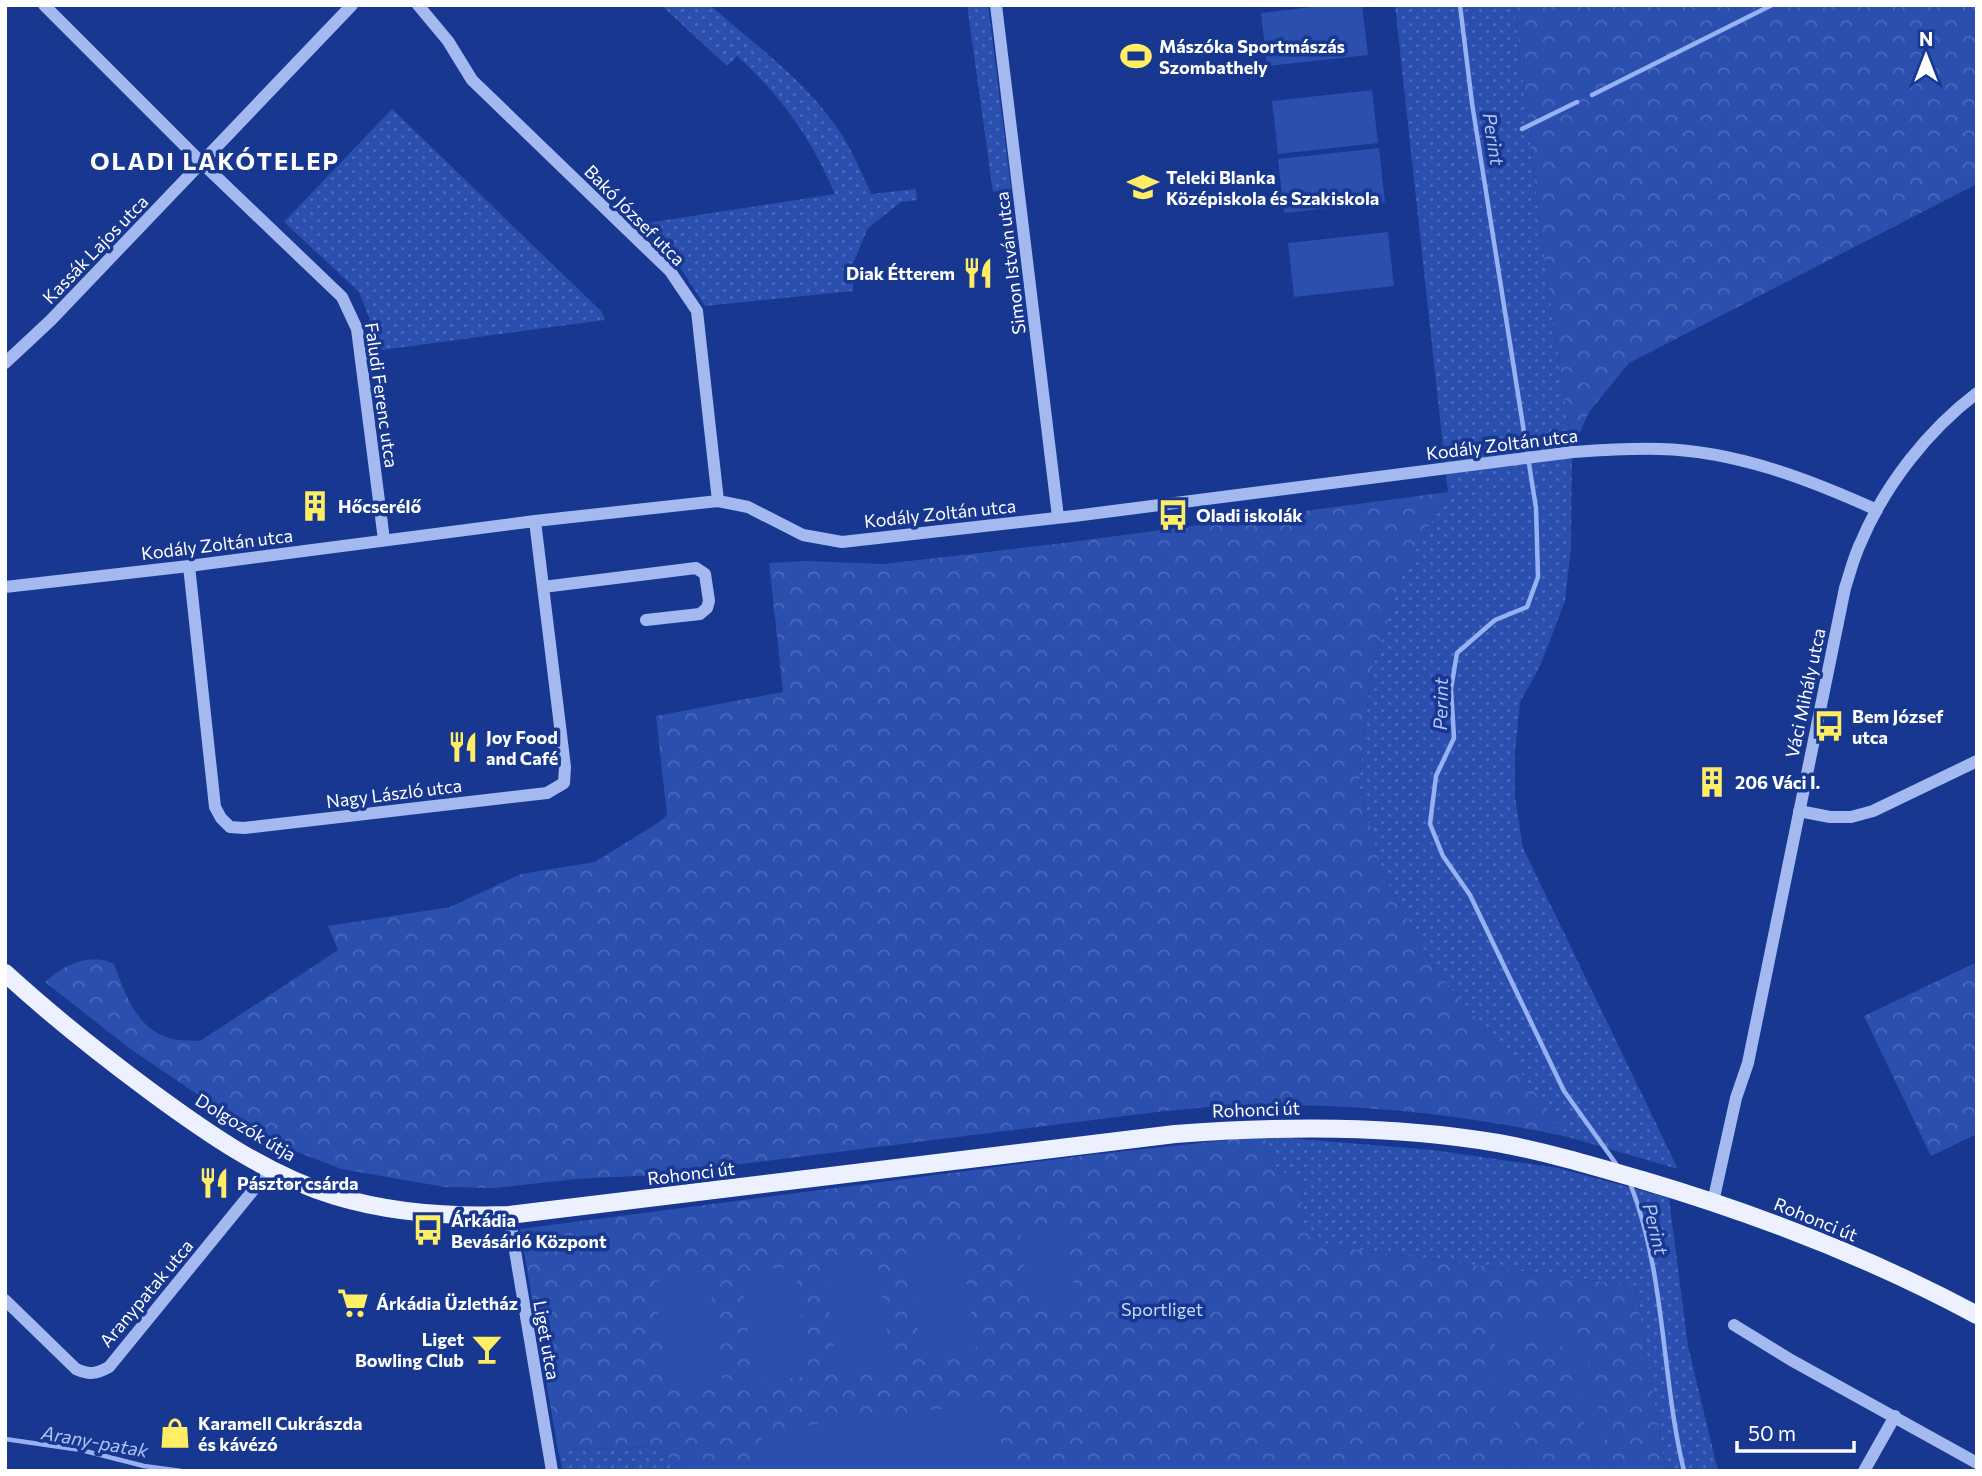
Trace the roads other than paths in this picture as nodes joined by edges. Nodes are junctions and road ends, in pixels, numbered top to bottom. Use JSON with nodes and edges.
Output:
{"nodes":[{"id":1,"x":44,"y":5,"type":"edge"},
{"id":2,"x":352,"y":5,"type":"edge"},
{"id":3,"x":418,"y":5,"type":"edge"},
{"id":4,"x":996,"y":5,"type":"edge"},
{"id":5,"x":202,"y":163,"type":"junction"},
{"id":6,"x":7,"y":357,"type":"edge"},
{"id":7,"x":1977,"y":393,"type":"edge"},
{"id":8,"x":718,"y":501,"type":"junction"},
{"id":9,"x":1877,"y":510,"type":"junction"},
{"id":10,"x":1058,"y":517,"type":"junction"},
{"id":11,"x":534,"y":521,"type":"junction"},
{"id":12,"x":384,"y":540,"type":"junction"},
{"id":13,"x":189,"y":566,"type":"junction"},
{"id":14,"x":5,"y":587,"type":"edge"},
{"id":15,"x":543,"y":587,"type":"junction"},
{"id":16,"x":646,"y":620,"type":"dead end"},
{"id":17,"x":1977,"y":761,"type":"edge"},
{"id":18,"x":1799,"y":811,"type":"junction"},
{"id":19,"x":5,"y":973,"type":"edge"},
{"id":20,"x":265,"y":1167,"type":"junction"},
{"id":21,"x":1713,"y":1202,"type":"junction"},
{"id":22,"x":509,"y":1215,"type":"junction"},
{"id":23,"x":5,"y":1300,"type":"edge"},
{"id":24,"x":1977,"y":1315,"type":"edge"},
{"id":25,"x":1734,"y":1325,"type":"dead end"},
{"id":26,"x":1895,"y":1416,"type":"junction"},
{"id":27,"x":1977,"y":1463,"type":"edge"},
{"id":28,"x":552,"y":1471,"type":"edge"},
{"id":29,"x":1864,"y":1471,"type":"edge"}],
"edges":[{"from":1,"to":5,"type":"street","name":"Faludi Ferenc utca"},
{"from":2,"to":5,"type":"street","name":"Kassák Lajos utca"},
{"from":3,"to":8,"type":"street","name":"Bakó József utca"},
{"from":4,"to":10,"type":"street","name":"Simon István utca"},
{"from":5,"to":6,"type":"street","name":"Kassák Lajos utca"},
{"from":5,"to":12,"type":"street","name":"Faludi Ferenc utca"},
{"from":7,"to":9,"type":"street","name":"Váci Mihály utca"},
{"from":8,"to":10,"type":"street","name":"Kodály Zoltán utca"},
{"from":8,"to":11,"type":"street","name":"Kodály Zoltán utca"},
{"from":9,"to":10,"type":"street","name":"Kodály Zoltán utca"},
{"from":9,"to":18,"type":"street","name":"Váci Mihály utca"},
{"from":11,"to":12,"type":"street","name":"Kodály Zoltán utca"},
{"from":11,"to":15,"type":"street","name":"Nagy László utca"},
{"from":12,"to":13,"type":"street","name":"Kodály Zoltán utca"},
{"from":13,"to":14,"type":"street","name":"Kodály Zoltán utca"},
{"from":13,"to":15,"type":"street","name":"Nagy László utca"},
{"from":15,"to":16,"type":"street"},
{"from":17,"to":18,"type":"street"},
{"from":18,"to":21,"type":"street","name":"Váci Mihály utca"},
{"from":19,"to":20,"type":"main road","name":"Dolgozók útja"},
{"from":20,"to":22,"type":"main road","name":"Dolgozók útja"},
{"from":20,"to":23,"type":"street","name":"Aranypatak utca"},
{"from":21,"to":22,"type":"main road","name":"Rohonci út"},
{"from":21,"to":24,"type":"main road","name":"Rohonci út"},
{"from":22,"to":28,"type":"street","name":"Liget utca"},
{"from":25,"to":26,"type":"street"},
{"from":26,"to":27,"type":"street"},
{"from":26,"to":29,"type":"street"}]}
